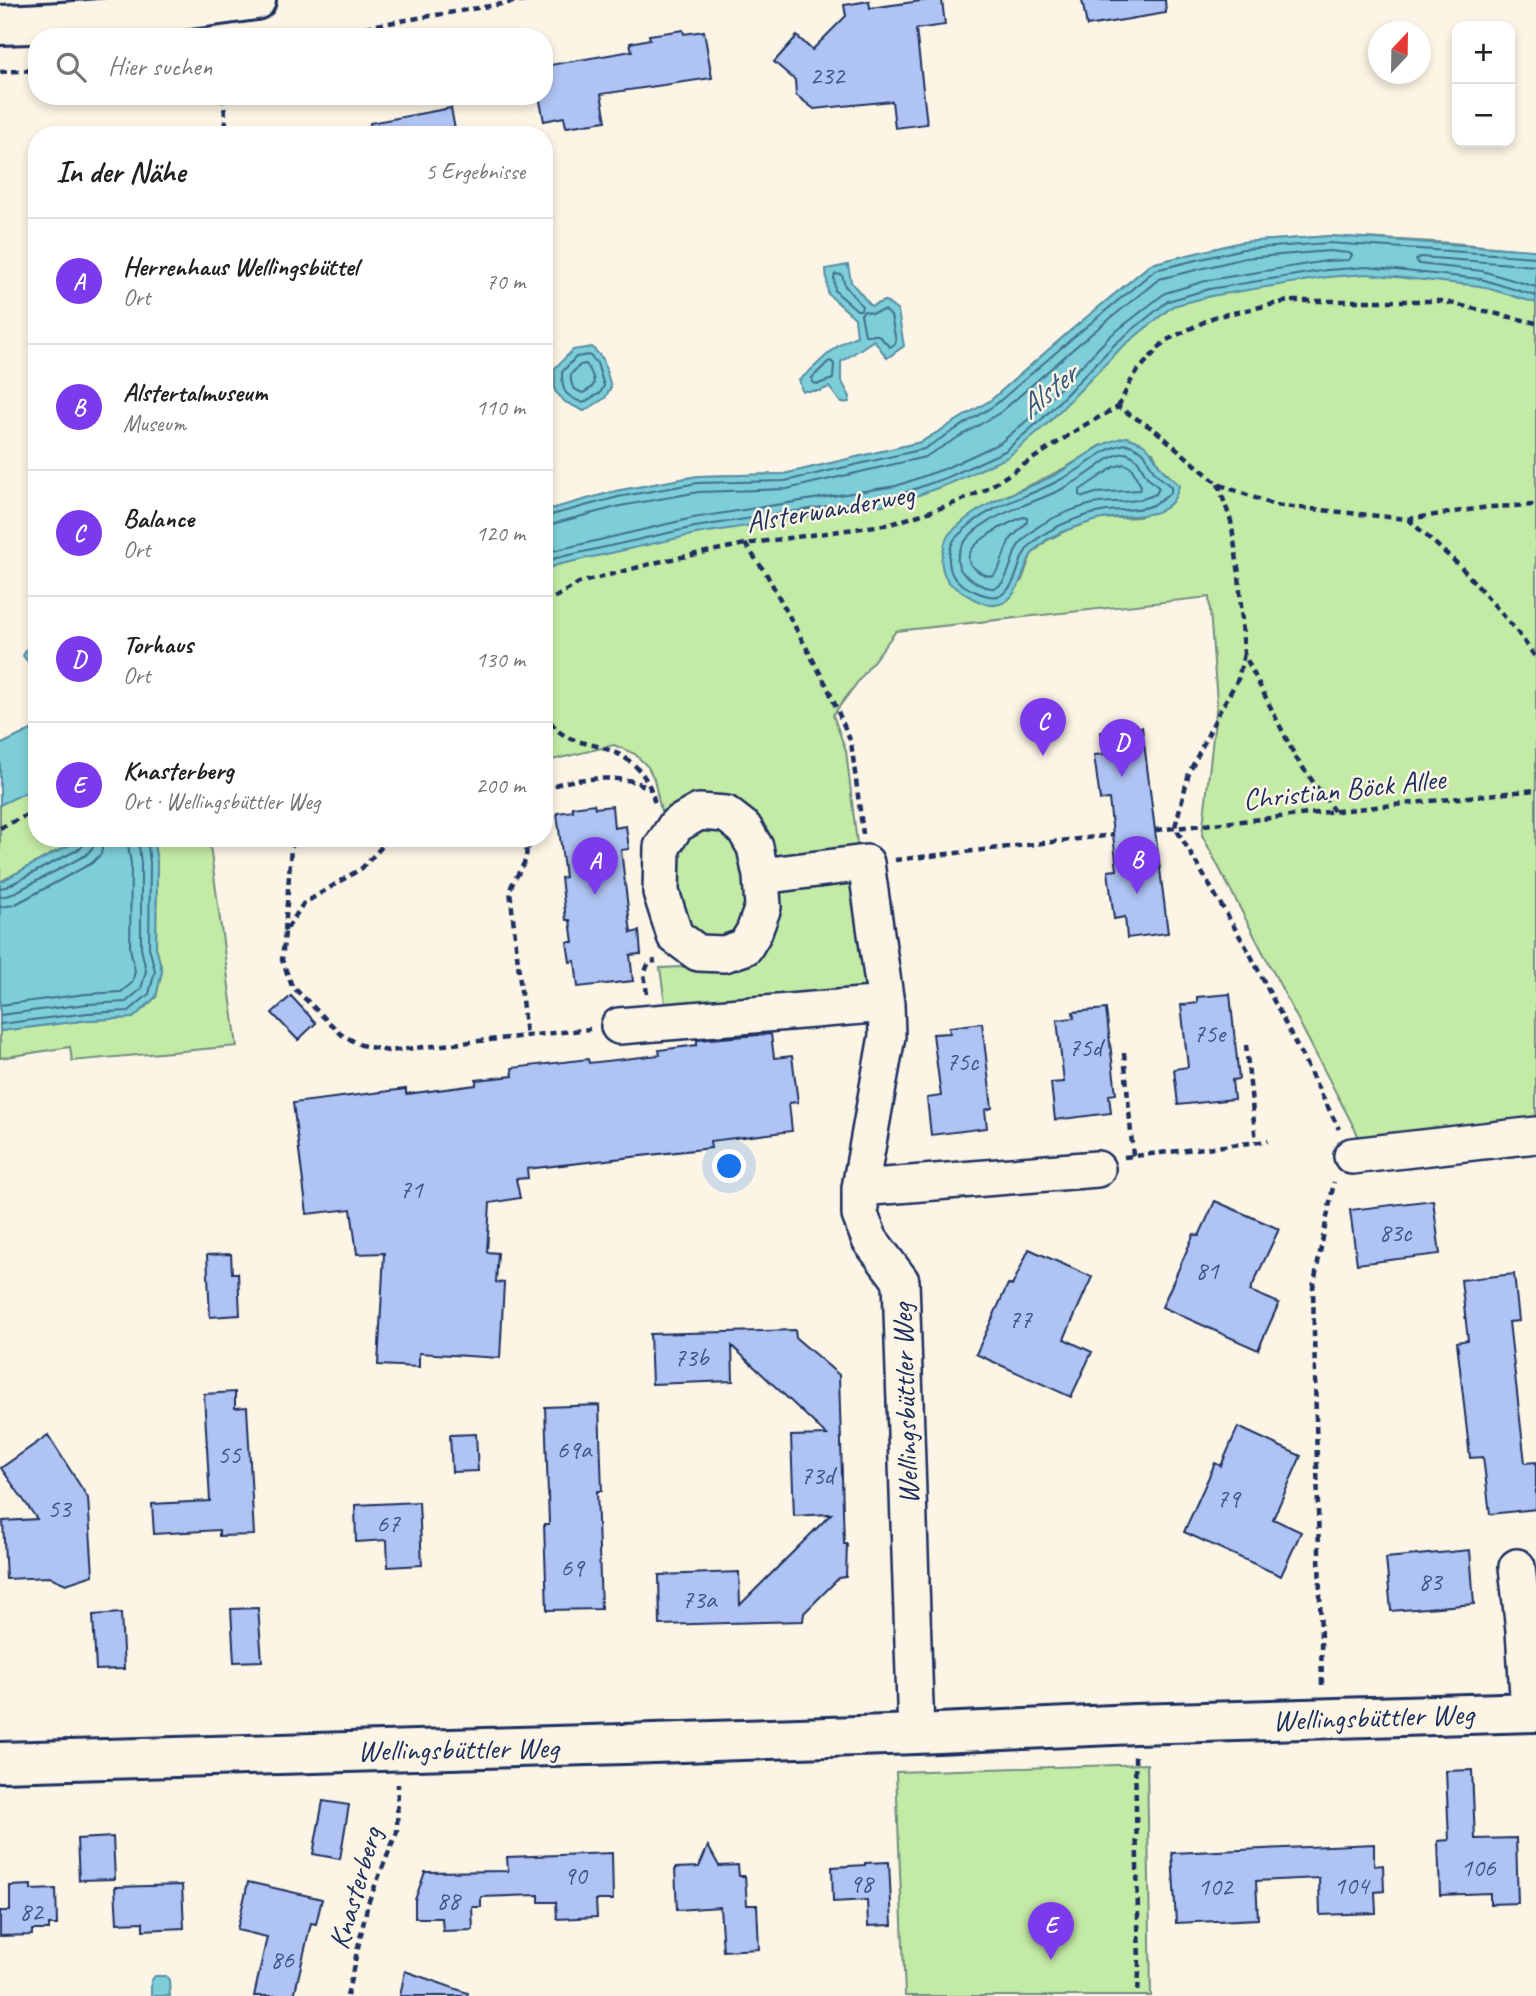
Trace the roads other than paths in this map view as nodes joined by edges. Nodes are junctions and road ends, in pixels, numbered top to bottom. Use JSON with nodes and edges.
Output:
{"nodes":[{"id":1,"x":256,"y":0,"type":"edge"},
{"id":2,"x":0,"y":26,"type":"edge"},
{"id":3,"x":761,"y":876,"type":"junction"},
{"id":4,"x":886,"y":1004,"type":"junction"},
{"id":5,"x":635,"y":1024,"type":"road end"},
{"id":6,"x":1536,"y":1135,"type":"edge"},
{"id":7,"x":1352,"y":1156,"type":"road end"},
{"id":8,"x":1097,"y":1169,"type":"road end"},
{"id":9,"x":860,"y":1188,"type":"junction"},
{"id":10,"x":1517,"y":1567,"type":"dead end"},
{"id":11,"x":1533,"y":1712,"type":"edge"},
{"id":12,"x":916,"y":1734,"type":"junction"},
{"id":13,"x":0,"y":1762,"type":"edge"}],
"edges":[{"from":1,"to":2,"type":"main road"},
{"from":3,"to":3,"type":"street"},
{"from":3,"to":4,"type":"street","name":"Wellingsbüttler Weg"},
{"from":4,"to":5,"type":"street"},
{"from":4,"to":9,"type":"street","name":"Wellingsbüttler Weg"},
{"from":6,"to":7,"type":"street"},
{"from":8,"to":9,"type":"street"},
{"from":9,"to":12,"type":"street","name":"Wellingsbüttler Weg"},
{"from":10,"to":11,"type":"street"},
{"from":11,"to":12,"type":"main road","name":"Wellingsbüttler Weg"},
{"from":12,"to":13,"type":"main road","name":"Wellingsbüttler Weg"}]}
